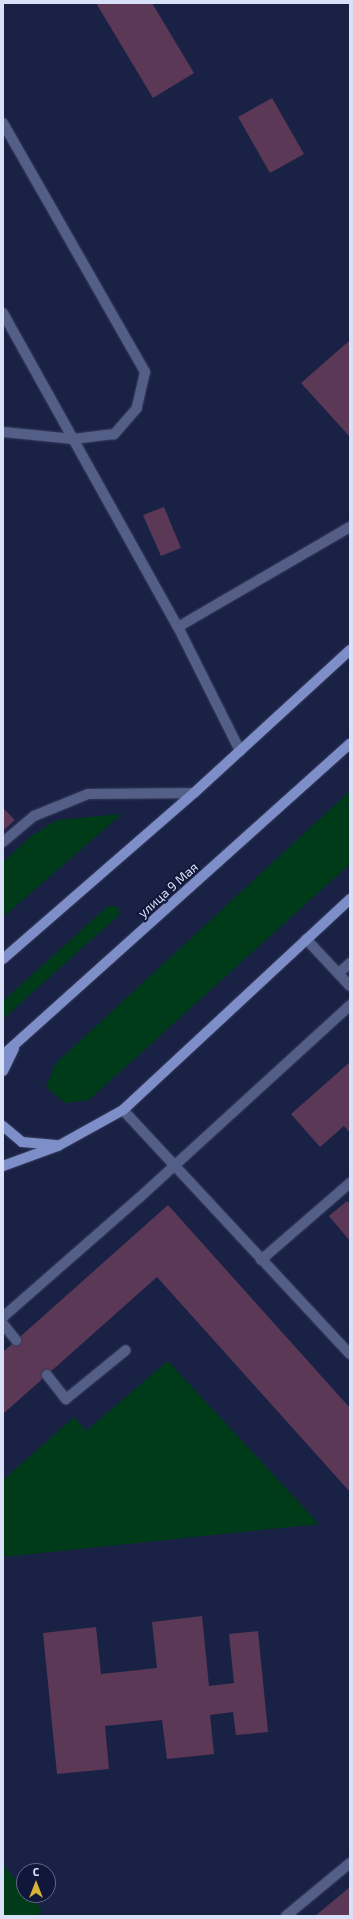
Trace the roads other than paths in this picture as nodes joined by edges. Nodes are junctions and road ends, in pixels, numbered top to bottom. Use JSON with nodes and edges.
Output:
{"nodes":[{"id":1,"x":3,"y":123,"type":"edge"},
{"id":2,"x":3,"y":313,"type":"edge"},
{"id":3,"x":3,"y":432,"type":"edge"},
{"id":4,"x":73,"y":439,"type":"junction"},
{"id":5,"x":350,"y":527,"type":"edge"},
{"id":6,"x":178,"y":627,"type":"junction"},
{"id":7,"x":350,"y":650,"type":"edge"},
{"id":8,"x":350,"y":744,"type":"edge"},
{"id":9,"x":240,"y":751,"type":"junction"},
{"id":10,"x":194,"y":793,"type":"junction"},
{"id":11,"x":3,"y":842,"type":"edge"},
{"id":12,"x":350,"y":898,"type":"edge"},
{"id":13,"x":306,"y":939,"type":"junction"},
{"id":14,"x":3,"y":960,"type":"edge"},
{"id":15,"x":350,"y":963,"type":"edge"},
{"id":16,"x":339,"y":973,"type":"junction"},
{"id":17,"x":350,"y":986,"type":"edge"},
{"id":18,"x":350,"y":1005,"type":"edge"},
{"id":19,"x":17,"y":1042,"type":"junction"},
{"id":20,"x":3,"y":1055,"type":"edge"},
{"id":21,"x":3,"y":1071,"type":"edge"},
{"id":22,"x":123,"y":1110,"type":"junction"},
{"id":23,"x":3,"y":1126,"type":"edge"},
{"id":24,"x":58,"y":1146,"type":"junction"},
{"id":25,"x":176,"y":1164,"type":"junction"},
{"id":26,"x":3,"y":1166,"type":"edge"},
{"id":27,"x":350,"y":1183,"type":"edge"},
{"id":28,"x":260,"y":1260,"type":"junction"},
{"id":29,"x":3,"y":1317,"type":"edge"},
{"id":30,"x":3,"y":1324,"type":"edge"},
{"id":31,"x":16,"y":1340,"type":"dead end"},
{"id":32,"x":126,"y":1350,"type":"dead end"},
{"id":33,"x":350,"y":1354,"type":"edge"},
{"id":34,"x":47,"y":1375,"type":"dead end"},
{"id":35,"x":350,"y":1863,"type":"edge"},
{"id":36,"x":286,"y":1916,"type":"edge"}],
"edges":[{"from":1,"to":4,"type":"street"},
{"from":2,"to":4,"type":"street"},
{"from":3,"to":4,"type":"street"},
{"from":4,"to":6,"type":"street"},
{"from":5,"to":6,"type":"street"},
{"from":6,"to":9,"type":"street"},
{"from":7,"to":9,"type":"main road"},
{"from":8,"to":19,"type":"main road","name":"улица 9 Мая"},
{"from":9,"to":10,"type":"main road"},
{"from":10,"to":11,"type":"street"},
{"from":10,"to":14,"type":"main road"},
{"from":12,"to":13,"type":"main road"},
{"from":13,"to":16,"type":"street"},
{"from":13,"to":22,"type":"main road"},
{"from":15,"to":16,"type":"street"},
{"from":16,"to":17,"type":"street"},
{"from":18,"to":25,"type":"street"},
{"from":19,"to":20,"type":"main road","name":"улица 9 Мая"},
{"from":19,"to":21,"type":"main road"},
{"from":22,"to":24,"type":"main road"},
{"from":22,"to":25,"type":"street"},
{"from":23,"to":24,"type":"main road"},
{"from":24,"to":26,"type":"main road"},
{"from":25,"to":28,"type":"street"},
{"from":25,"to":29,"type":"street"},
{"from":27,"to":28,"type":"street"},
{"from":28,"to":33,"type":"street"},
{"from":30,"to":31,"type":"street"},
{"from":32,"to":34,"type":"street"},
{"from":35,"to":36,"type":"street"}]}
